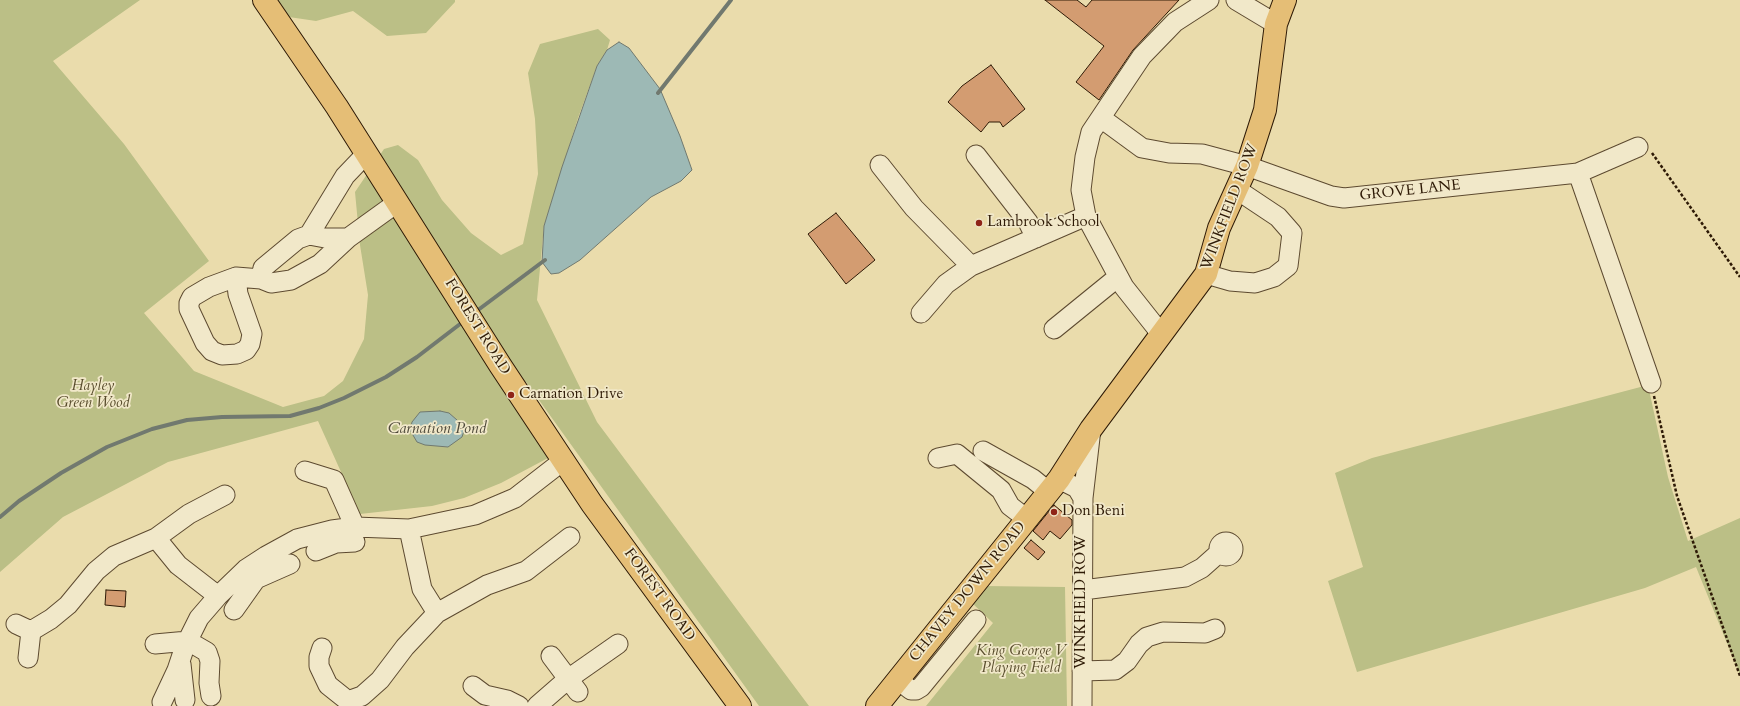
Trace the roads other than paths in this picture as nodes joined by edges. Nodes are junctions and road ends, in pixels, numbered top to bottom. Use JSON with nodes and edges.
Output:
{"nodes":[{"id":1,"x":264,"y":0,"type":"edge"},
{"id":2,"x":1210,"y":0,"type":"edge"},
{"id":3,"x":1236,"y":0,"type":"edge"},
{"id":4,"x":1285,"y":0,"type":"edge"},
{"id":5,"x":1276,"y":24,"type":"junction"},
{"id":6,"x":1101,"y":118,"type":"junction"},
{"id":7,"x":1638,"y":147,"type":"road end"},
{"id":8,"x":367,"y":153,"type":"junction"},
{"id":9,"x":976,"y":155,"type":"dead end"},
{"id":10,"x":880,"y":165,"type":"dead end"},
{"id":11,"x":1247,"y":166,"type":"junction"},
{"id":12,"x":1578,"y":173,"type":"junction"},
{"id":13,"x":1236,"y":190,"type":"junction"},
{"id":14,"x":398,"y":202,"type":"junction"},
{"id":15,"x":1086,"y":216,"type":"junction"},
{"id":16,"x":310,"y":235,"type":"junction"},
{"id":17,"x":348,"y":238,"type":"junction"},
{"id":18,"x":1036,"y":238,"type":"junction"},
{"id":19,"x":971,"y":266,"type":"junction"},
{"id":20,"x":1206,"y":274,"type":"junction"},
{"id":21,"x":1118,"y":276,"type":"junction"},
{"id":22,"x":236,"y":277,"type":"dead end"},
{"id":23,"x":261,"y":279,"type":"junction"},
{"id":24,"x":921,"y":312,"type":"dead end"},
{"id":25,"x":1054,"y":329,"type":"dead end"},
{"id":26,"x":1162,"y":335,"type":"junction"},
{"id":27,"x":1651,"y":383,"type":"road end"},
{"id":28,"x":1092,"y":429,"type":"junction"},
{"id":29,"x":983,"y":452,"type":"dead end"},
{"id":30,"x":938,"y":458,"type":"dead end"},
{"id":31,"x":564,"y":460,"type":"junction"},
{"id":32,"x":305,"y":471,"type":"dead end"},
{"id":33,"x":1054,"y":485,"type":"junction"},
{"id":34,"x":224,"y":495,"type":"dead end"},
{"id":35,"x":1083,"y":498,"type":"junction"},
{"id":36,"x":1027,"y":519,"type":"junction"},
{"id":37,"x":409,"y":529,"type":"junction"},
{"id":38,"x":344,"y":535,"type":"junction"},
{"id":39,"x":570,"y":537,"type":"dead end"},
{"id":40,"x":156,"y":538,"type":"junction"},
{"id":41,"x":316,"y":551,"type":"dead end"},
{"id":42,"x":1220,"y":552,"type":"dead end"},
{"id":43,"x":290,"y":564,"type":"dead end"},
{"id":44,"x":251,"y":574,"type":"junction"},
{"id":45,"x":1083,"y":590,"type":"junction"},
{"id":46,"x":218,"y":596,"type":"junction"},
{"id":47,"x":234,"y":610,"type":"dead end"},
{"id":48,"x":437,"y":613,"type":"junction"},
{"id":49,"x":976,"y":620,"type":"dead end"},
{"id":50,"x":1215,"y":629,"type":"dead end"},
{"id":51,"x":188,"y":641,"type":"junction"},
{"id":52,"x":155,"y":644,"type":"dead end"},
{"id":53,"x":618,"y":644,"type":"dead end"},
{"id":54,"x":322,"y":648,"type":"dead end"},
{"id":55,"x":550,"y":656,"type":"dead end"},
{"id":56,"x":28,"y":658,"type":"dead end"},
{"id":57,"x":181,"y":660,"type":"junction"},
{"id":58,"x":1082,"y":670,"type":"junction"},
{"id":59,"x":898,"y":680,"type":"junction"},
{"id":60,"x":473,"y":686,"type":"dead end"},
{"id":61,"x":573,"y":686,"type":"junction"},
{"id":62,"x":211,"y":696,"type":"dead end"},
{"id":63,"x":187,"y":703,"type":"edge"},
{"id":64,"x":160,"y":704,"type":"edge"},
{"id":65,"x":348,"y":704,"type":"edge"},
{"id":66,"x":520,"y":706,"type":"edge"},
{"id":67,"x":537,"y":706,"type":"edge"},
{"id":68,"x":740,"y":706,"type":"edge"},
{"id":69,"x":877,"y":706,"type":"edge"},
{"id":70,"x":1082,"y":706,"type":"edge"}],
"edges":[{"from":1,"to":8,"type":"main road","name":"FOREST ROAD"},
{"from":2,"to":6,"type":"street"},
{"from":3,"to":5,"type":"street"},
{"from":4,"to":5,"type":"main road","name":"WINKFIELD ROW"},
{"from":5,"to":11,"type":"main road","name":"WINKFIELD ROW"},
{"from":6,"to":11,"type":"street","name":"GROVE LANE"},
{"from":6,"to":15,"type":"street"},
{"from":7,"to":12,"type":"street","name":"GROVE LANE"},
{"from":8,"to":14,"type":"main road","name":"FOREST ROAD"},
{"from":8,"to":16,"type":"street"},
{"from":9,"to":18,"type":"street"},
{"from":10,"to":19,"type":"street"},
{"from":11,"to":12,"type":"street","name":"GROVE LANE"},
{"from":11,"to":13,"type":"main road","name":"WINKFIELD ROW"},
{"from":12,"to":27,"type":"street"},
{"from":13,"to":20,"type":"main road","name":"WINKFIELD ROW"},
{"from":13,"to":20,"type":"street"},
{"from":14,"to":17,"type":"street"},
{"from":14,"to":31,"type":"main road","name":"FOREST ROAD"},
{"from":15,"to":18,"type":"street"},
{"from":15,"to":21,"type":"street"},
{"from":16,"to":17,"type":"street"},
{"from":16,"to":23,"type":"street"},
{"from":17,"to":23,"type":"street"},
{"from":18,"to":19,"type":"street"},
{"from":19,"to":24,"type":"street"},
{"from":20,"to":26,"type":"main road","name":"WINKFIELD ROW"},
{"from":21,"to":25,"type":"street"},
{"from":21,"to":26,"type":"street"},
{"from":22,"to":23,"type":"street"},
{"from":26,"to":28,"type":"main road","name":"WINKFIELD ROW"},
{"from":28,"to":33,"type":"main road","name":"WINKFIELD ROW"},
{"from":28,"to":35,"type":"street","name":"WINKFIELD ROW"},
{"from":29,"to":33,"type":"street"},
{"from":30,"to":36,"type":"street"},
{"from":31,"to":37,"type":"street"},
{"from":31,"to":68,"type":"main road","name":"FOREST ROAD"},
{"from":32,"to":38,"type":"street"},
{"from":33,"to":35,"type":"street"},
{"from":33,"to":36,"type":"main road","name":"CHAVEY DOWN ROAD"},
{"from":34,"to":40,"type":"street"},
{"from":35,"to":45,"type":"street","name":"WINKFIELD ROW"},
{"from":36,"to":59,"type":"main road","name":"CHAVEY DOWN ROAD"},
{"from":37,"to":38,"type":"street"},
{"from":37,"to":48,"type":"street"},
{"from":38,"to":41,"type":"street"},
{"from":38,"to":44,"type":"street"},
{"from":39,"to":48,"type":"street"},
{"from":40,"to":46,"type":"street"},
{"from":40,"to":56,"type":"street"},
{"from":42,"to":45,"type":"street"},
{"from":43,"to":44,"type":"street"},
{"from":44,"to":46,"type":"street"},
{"from":44,"to":47,"type":"street"},
{"from":45,"to":58,"type":"street","name":"WINKFIELD ROW"},
{"from":46,"to":51,"type":"street"},
{"from":48,"to":65,"type":"street"},
{"from":49,"to":59,"type":"street"},
{"from":50,"to":58,"type":"street"},
{"from":51,"to":52,"type":"street"},
{"from":51,"to":57,"type":"street"},
{"from":51,"to":62,"type":"street"},
{"from":53,"to":61,"type":"street"},
{"from":54,"to":65,"type":"street"},
{"from":55,"to":61,"type":"street"},
{"from":57,"to":63,"type":"street"},
{"from":57,"to":64,"type":"street"},
{"from":58,"to":70,"type":"street","name":"WINKFIELD ROW"},
{"from":59,"to":69,"type":"main road","name":"CHAVEY DOWN ROAD"},
{"from":60,"to":66,"type":"street"},
{"from":61,"to":67,"type":"street"},
{"from":63,"to":64,"type":"street"}]}
